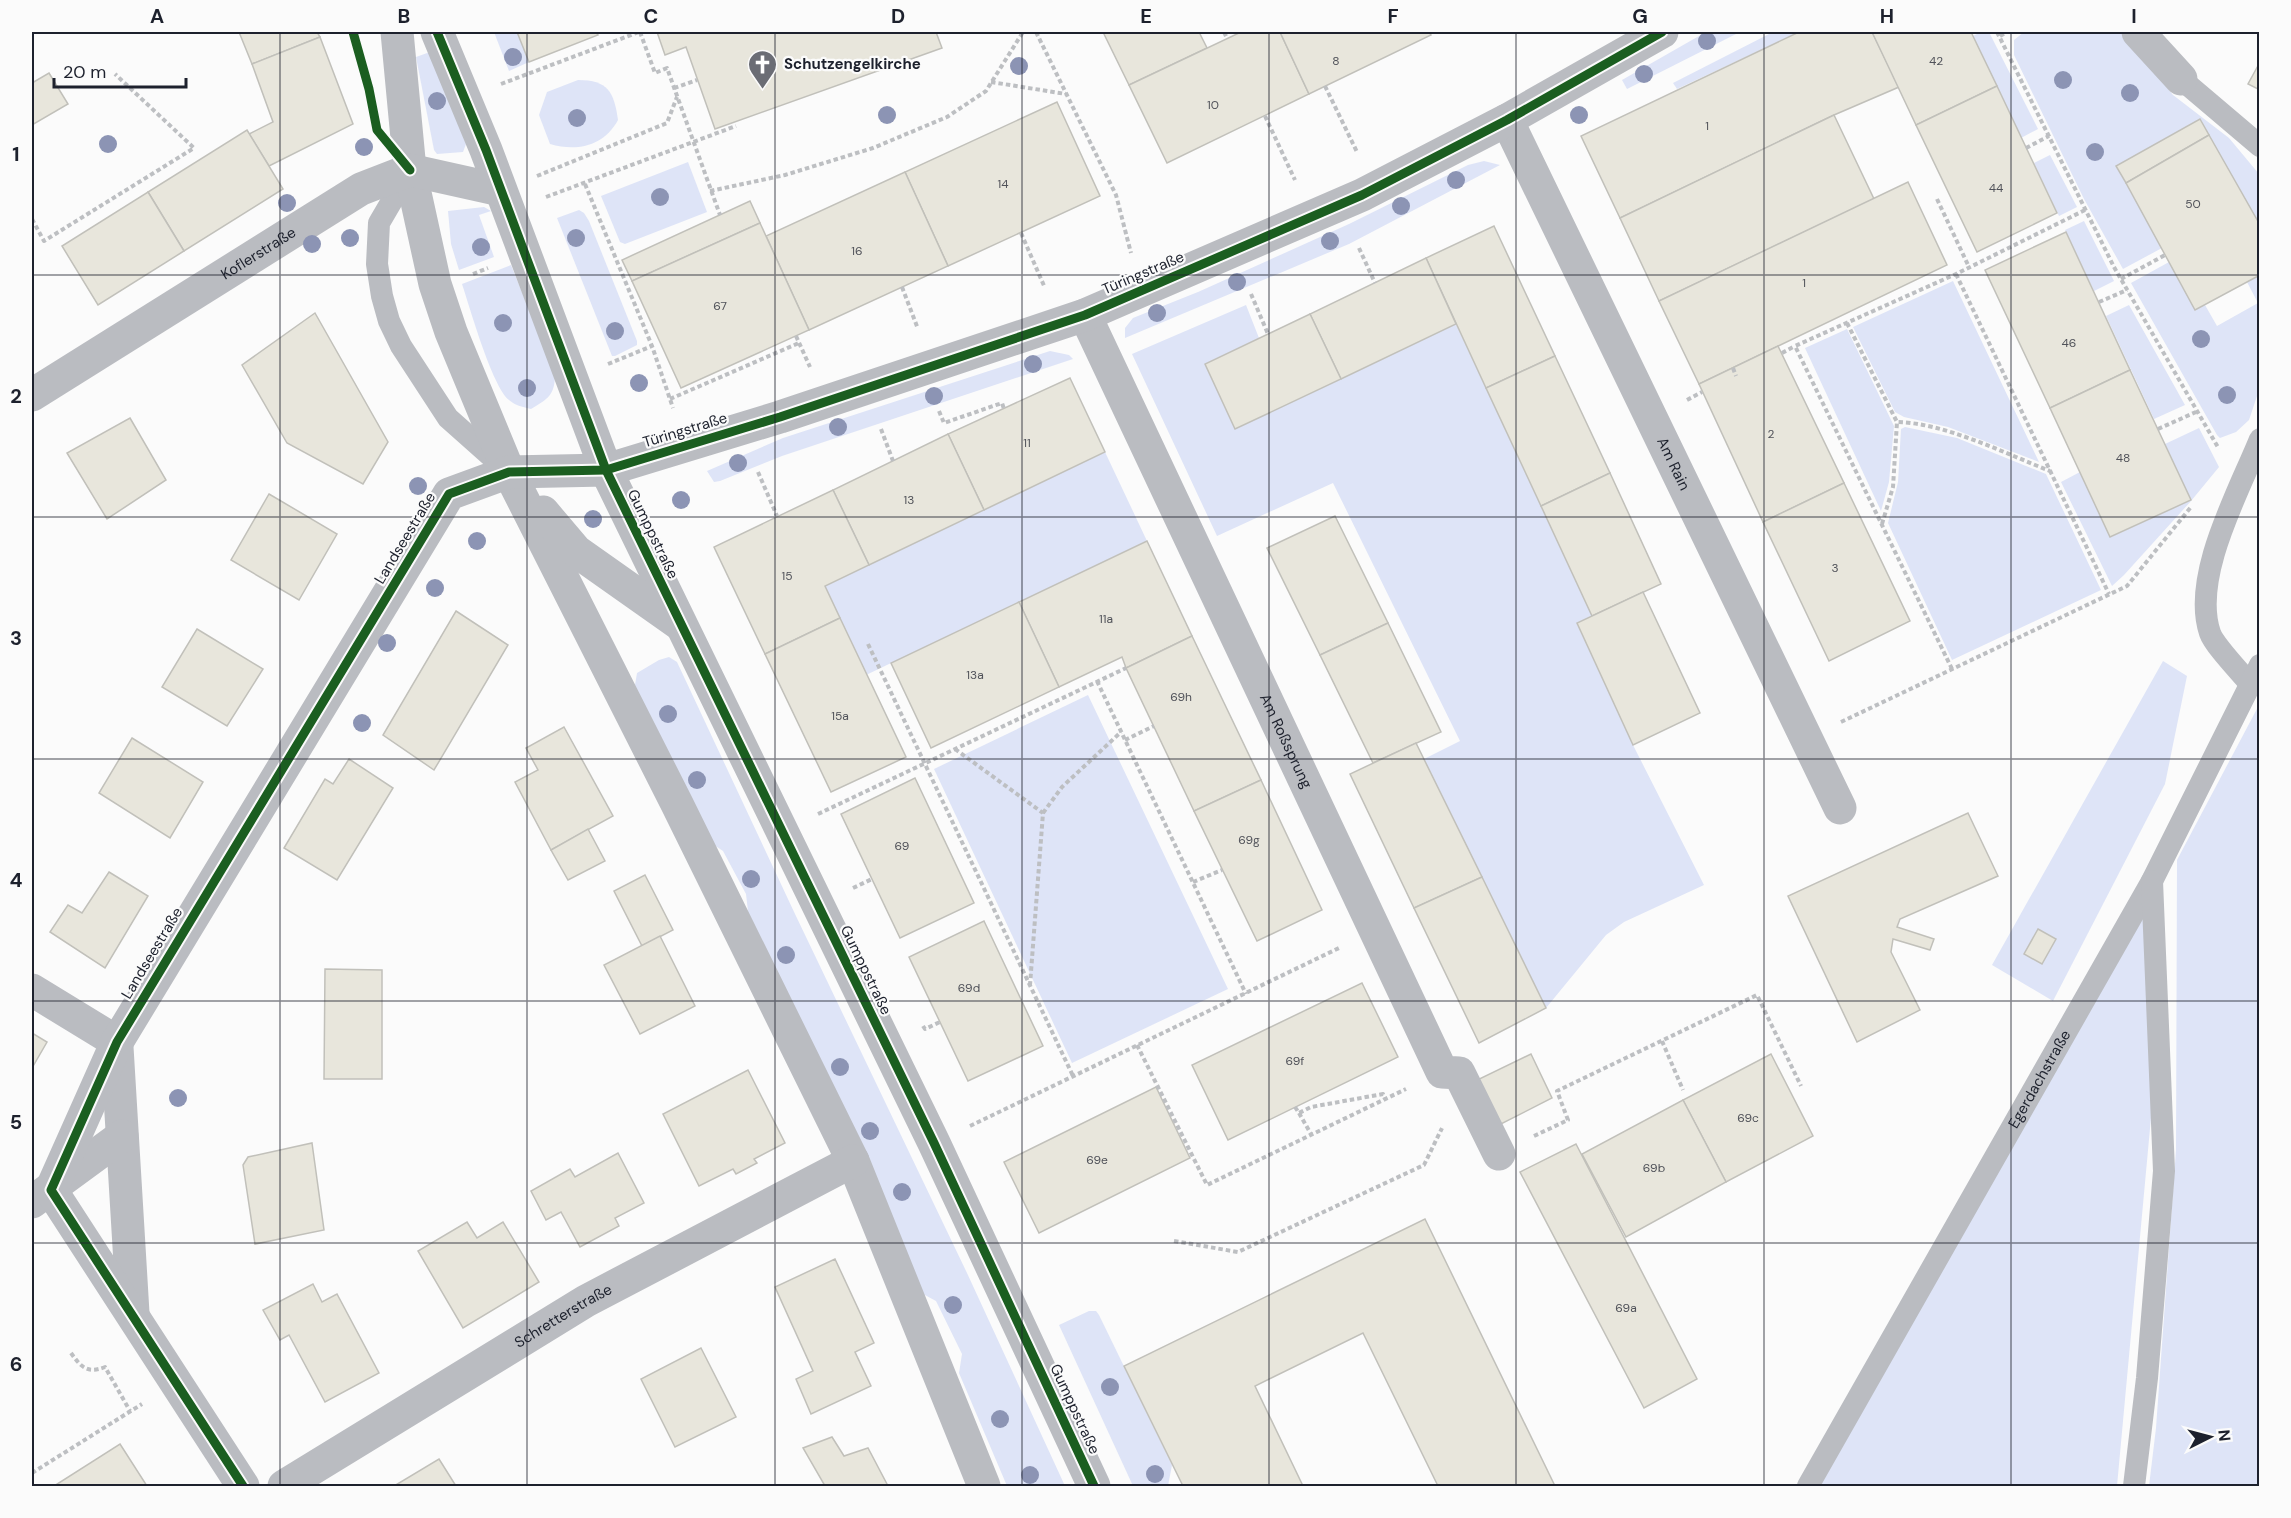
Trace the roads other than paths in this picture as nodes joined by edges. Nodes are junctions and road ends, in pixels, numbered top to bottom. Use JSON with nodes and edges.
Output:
{"nodes":[{"id":1,"x":397,"y":32,"type":"edge"},
{"id":2,"x":436,"y":32,"type":"edge"},
{"id":3,"x":1662,"y":32,"type":"edge"},
{"id":4,"x":2138,"y":32,"type":"edge"},
{"id":5,"x":2181,"y":79,"type":"joint"},
{"id":6,"x":1508,"y":120,"type":"junction"},
{"id":7,"x":2259,"y":146,"type":"edge"},
{"id":8,"x":410,"y":170,"type":"junction"},
{"id":9,"x":500,"y":190,"type":"junction"},
{"id":10,"x":1085,"y":315,"type":"junction"},
{"id":11,"x":32,"y":395,"type":"edge"},
{"id":12,"x":2259,"y":439,"type":"edge"},
{"id":13,"x":606,"y":470,"type":"junction"},
{"id":14,"x":508,"y":472,"type":"junction"},
{"id":15,"x":681,"y":626,"type":"junction"},
{"id":16,"x":2255,"y":675,"type":"edge"},
{"id":17,"x":1840,"y":808,"type":"dead end"},
{"id":18,"x":2152,"y":881,"type":"junction"},
{"id":19,"x":32,"y":990,"type":"edge"},
{"id":20,"x":117,"y":1042,"type":"junction"},
{"id":21,"x":122,"y":1136,"type":"junction"},
{"id":22,"x":1499,"y":1154,"type":"road end"},
{"id":23,"x":853,"y":1161,"type":"junction"},
{"id":24,"x":41,"y":1196,"type":"edge"},
{"id":25,"x":133,"y":1316,"type":"junction"},
{"id":26,"x":243,"y":1486,"type":"edge"},
{"id":27,"x":284,"y":1486,"type":"edge"},
{"id":28,"x":984,"y":1486,"type":"edge"},
{"id":29,"x":1094,"y":1486,"type":"edge"},
{"id":30,"x":1808,"y":1486,"type":"edge"},
{"id":31,"x":2134,"y":1486,"type":"edge"}],
"edges":[{"from":1,"to":8,"type":"street","name":"Gumppstraße"},
{"from":2,"to":9,"type":"street","name":"Gumppstraße"},
{"from":3,"to":6,"type":"street","name":"Türingstraße"},
{"from":4,"to":5,"type":"street"},
{"from":5,"to":7,"type":"lane"},
{"from":6,"to":10,"type":"street","name":"Türingstraße"},
{"from":6,"to":17,"type":"street","name":"Am Rain"},
{"from":8,"to":9,"type":"street"},
{"from":8,"to":11,"type":"street","name":"Koflerstraße"},
{"from":8,"to":14,"type":"street","name":"Gumppstraße"},
{"from":8,"to":14,"type":"lane"},
{"from":9,"to":13,"type":"street","name":"Gumppstraße"},
{"from":10,"to":13,"type":"street","name":"Türingstraße"},
{"from":10,"to":22,"type":"street","name":"Am Roßsprung"},
{"from":12,"to":16,"type":"lane"},
{"from":13,"to":14,"type":"street"},
{"from":13,"to":15,"type":"street","name":"Gumppstraße"},
{"from":14,"to":15,"type":"street","name":"Gumppstraße"},
{"from":14,"to":20,"type":"street","name":"Landseestraße"},
{"from":14,"to":23,"type":"street","name":"Gumppstraße"},
{"from":15,"to":29,"type":"street","name":"Gumppstraße"},
{"from":16,"to":18,"type":"lane","name":"Egerdachstraße"},
{"from":18,"to":30,"type":"lane","name":"Egerdachstraße"},
{"from":18,"to":31,"type":"lane"},
{"from":19,"to":20,"type":"street"},
{"from":20,"to":21,"type":"street"},
{"from":20,"to":24,"type":"street","name":"Landseestraße"},
{"from":21,"to":24,"type":"street"},
{"from":21,"to":25,"type":"street"},
{"from":23,"to":27,"type":"street","name":"Schretterstraße"},
{"from":23,"to":28,"type":"street","name":"Gumppstraße"},
{"from":24,"to":25,"type":"street"},
{"from":25,"to":26,"type":"street"}]}
